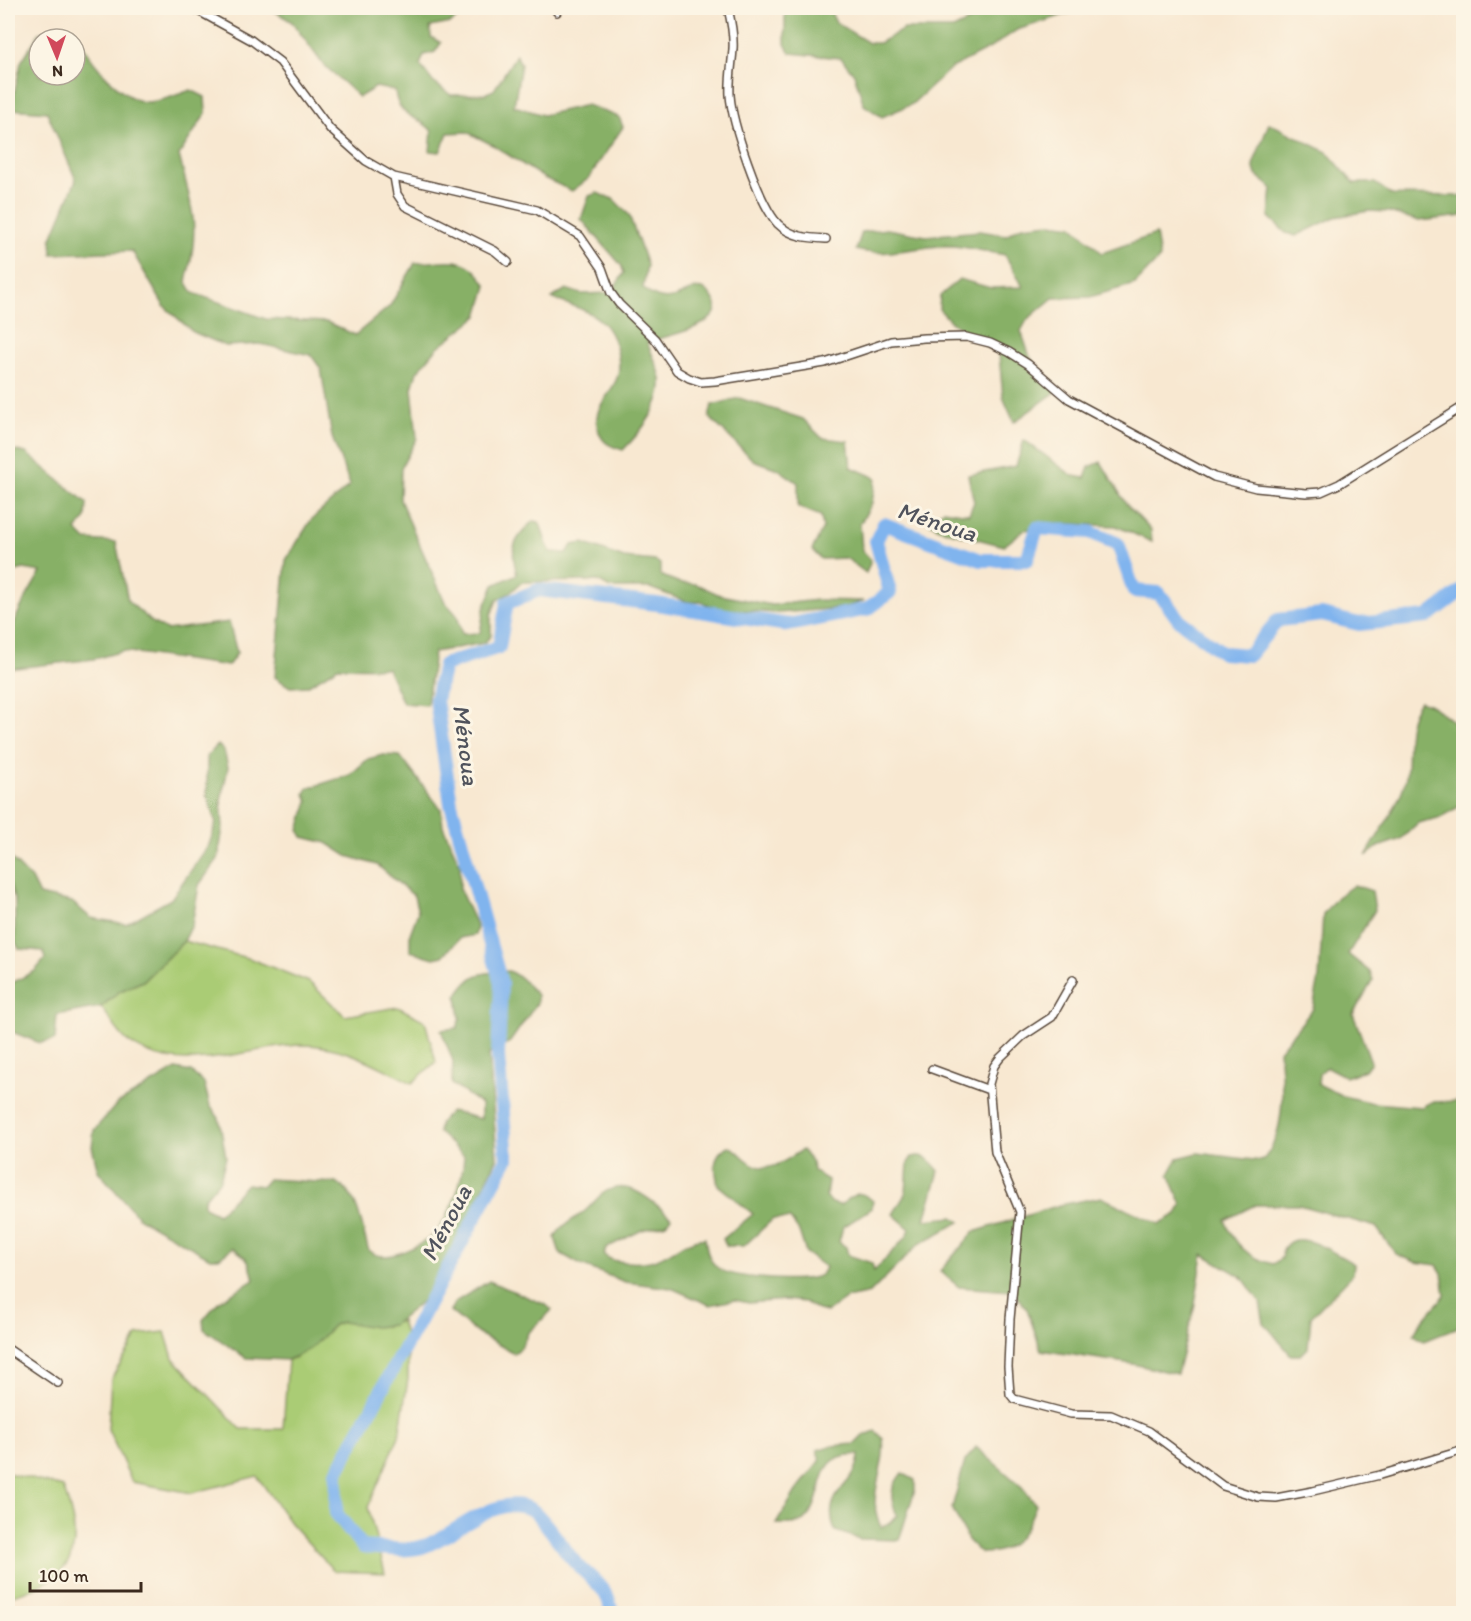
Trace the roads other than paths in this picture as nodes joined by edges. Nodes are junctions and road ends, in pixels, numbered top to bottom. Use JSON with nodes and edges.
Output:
{"nodes":[{"id":1,"x":193,"y":8,"type":"edge"},
{"id":2,"x":728,"y":8,"type":"edge"},
{"id":3,"x":394,"y":177,"type":"junction"},
{"id":4,"x":825,"y":239,"type":"dead end"},
{"id":5,"x":508,"y":262,"type":"dead end"},
{"id":6,"x":1464,"y":406,"type":"edge"},
{"id":7,"x":1073,"y":980,"type":"dead end"},
{"id":8,"x":932,"y":1069,"type":"dead end"},
{"id":9,"x":989,"y":1090,"type":"junction"},
{"id":10,"x":8,"y":1349,"type":"edge"},
{"id":11,"x":58,"y":1383,"type":"dead end"},
{"id":12,"x":1464,"y":1450,"type":"edge"}],
"edges":[{"from":1,"to":3,"type":"street"},
{"from":2,"to":4,"type":"street"},
{"from":3,"to":5,"type":"street"},
{"from":3,"to":6,"type":"street"},
{"from":7,"to":9,"type":"street"},
{"from":8,"to":9,"type":"street"},
{"from":9,"to":12,"type":"street"},
{"from":10,"to":11,"type":"street"}]}
